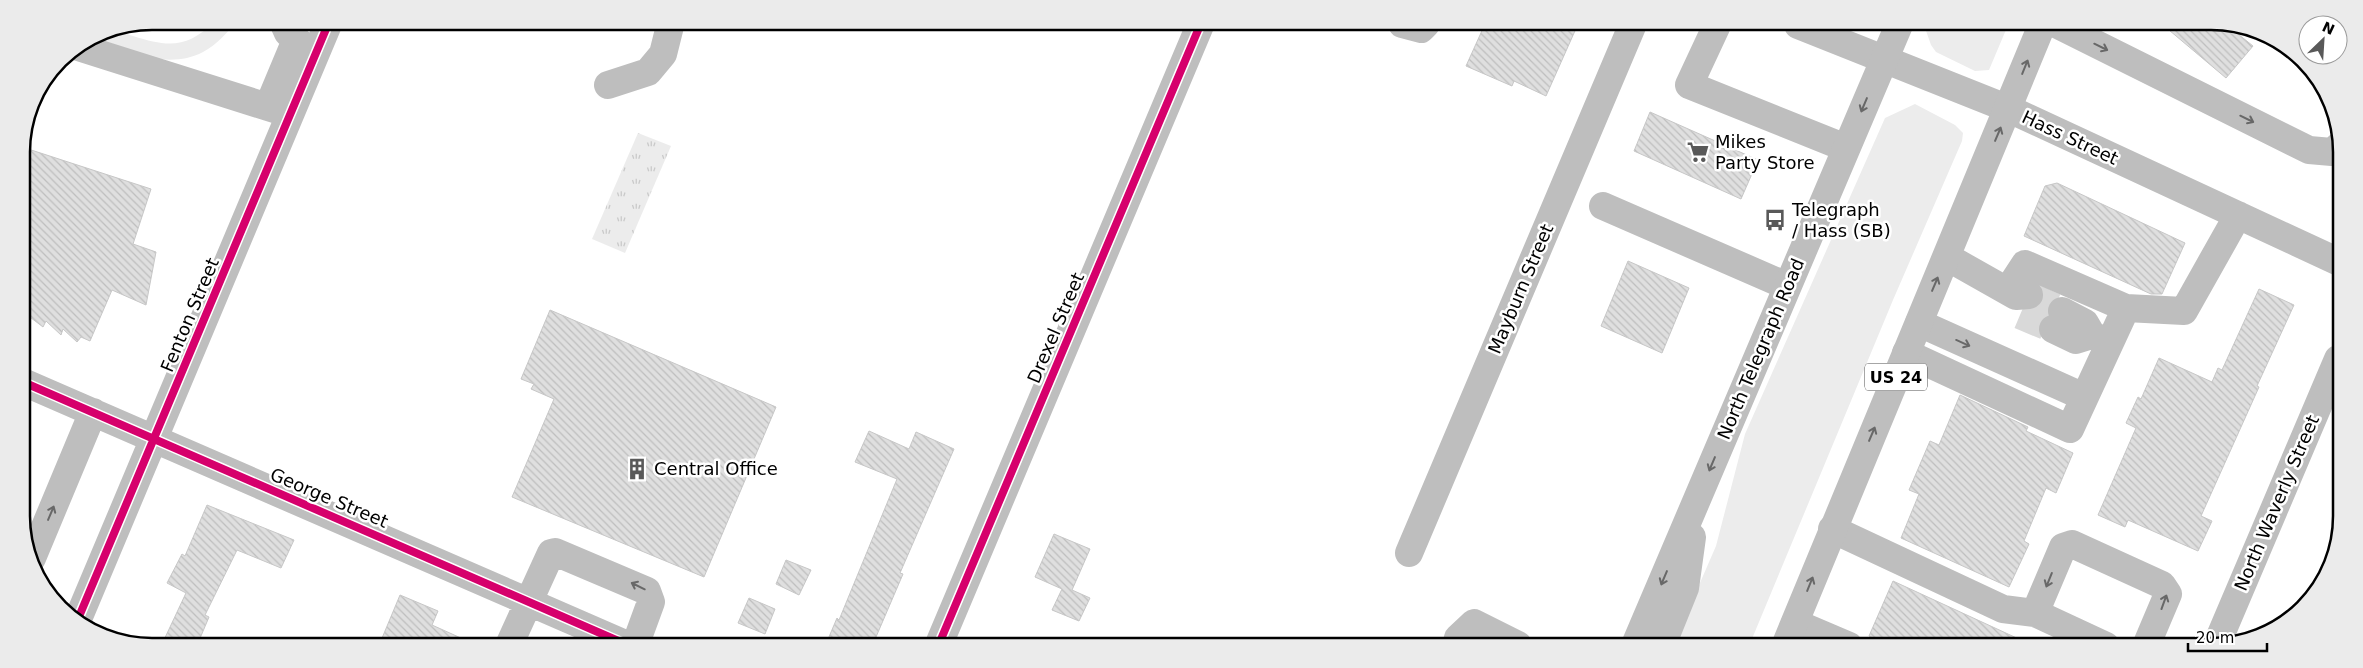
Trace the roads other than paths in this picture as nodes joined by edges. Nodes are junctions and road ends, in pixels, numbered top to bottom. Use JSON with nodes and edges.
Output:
{"nodes":[{"id":1,"x":314,"y":30,"type":"edge"},
{"id":2,"x":669,"y":30,"type":"edge"},
{"id":3,"x":1199,"y":30,"type":"edge"},
{"id":4,"x":1630,"y":30,"type":"edge"},
{"id":5,"x":1714,"y":30,"type":"edge"},
{"id":6,"x":1810,"y":30,"type":"edge"},
{"id":7,"x":1897,"y":30,"type":"edge"},
{"id":8,"x":2040,"y":30,"type":"edge"},
{"id":9,"x":2068,"y":30,"type":"edge"},
{"id":10,"x":298,"y":39,"type":"edge"},
{"id":11,"x":86,"y":49,"type":"edge"},
{"id":12,"x":1883,"y":60,"type":"junction"},
{"id":13,"x":608,"y":85,"type":"dead end"},
{"id":14,"x":2009,"y":109,"type":"junction"},
{"id":15,"x":279,"y":110,"type":"junction"},
{"id":16,"x":1846,"y":148,"type":"junction"},
{"id":17,"x":2333,"y":151,"type":"edge"},
{"id":18,"x":1603,"y":206,"type":"dead end"},
{"id":19,"x":2238,"y":215,"type":"junction"},
{"id":20,"x":1947,"y":257,"type":"junction"},
{"id":21,"x":2333,"y":259,"type":"edge"},
{"id":22,"x":1787,"y":286,"type":"junction"},
{"id":23,"x":2126,"y":308,"type":"junction"},
{"id":24,"x":2057,"y":320,"type":"tunnel mouth"},
{"id":25,"x":1919,"y":323,"type":"junction"},
{"id":26,"x":2100,"y":339,"type":"junction"},
{"id":27,"x":1906,"y":354,"type":"junction"},
{"id":28,"x":2333,"y":371,"type":"edge"},
{"id":29,"x":30,"y":385,"type":"edge"},
{"id":30,"x":2084,"y":396,"type":"junction"},
{"id":31,"x":93,"y":412,"type":"junction"},
{"id":32,"x":154,"y":438,"type":"junction"},
{"id":33,"x":1696,"y":501,"type":"junction"},
{"id":34,"x":1832,"y":529,"type":"junction"},
{"id":35,"x":35,"y":551,"type":"edge"},
{"id":36,"x":1408,"y":553,"type":"dead end"},
{"id":37,"x":527,"y":602,"type":"junction"},
{"id":38,"x":2036,"y":613,"type":"junction"},
{"id":39,"x":80,"y":614,"type":"edge"},
{"id":40,"x":1790,"y":634,"type":"edge"},
{"id":41,"x":512,"y":638,"type":"edge"},
{"id":42,"x":611,"y":638,"type":"edge"},
{"id":43,"x":638,"y":638,"type":"edge"},
{"id":44,"x":942,"y":638,"type":"edge"},
{"id":45,"x":1458,"y":638,"type":"edge"},
{"id":46,"x":1504,"y":638,"type":"edge"},
{"id":47,"x":1639,"y":638,"type":"edge"},
{"id":48,"x":1665,"y":638,"type":"edge"},
{"id":49,"x":1810,"y":638,"type":"edge"},
{"id":50,"x":2089,"y":638,"type":"edge"},
{"id":51,"x":2149,"y":638,"type":"edge"},
{"id":52,"x":2219,"y":638,"type":"edge"}],
"edges":[{"from":1,"to":10,"type":"street","name":"Fenton Street"},
{"from":2,"to":13,"type":"street"},
{"from":3,"to":44,"type":"street","name":"Drexel Street"},
{"from":4,"to":36,"type":"street","name":"Mayburn Street"},
{"from":5,"to":16,"type":"street"},
{"from":6,"to":12,"type":"street","name":"Hass Street"},
{"from":7,"to":12,"type":"street","name":"North Telegraph Road"},
{"from":14,"to":8,"type":"street","number":"US 24","one_way":true},
{"from":9,"to":17,"type":"street","one_way":true},
{"from":10,"to":15,"type":"street","name":"Fenton Street"},
{"from":11,"to":15,"type":"street"},
{"from":12,"to":14,"type":"street","name":"Hass Street"},
{"from":12,"to":16,"type":"street","name":"North Telegraph Road","one_way":true},
{"from":14,"to":19,"type":"street","name":"Hass Street"},
{"from":20,"to":14,"type":"street","number":"US 24","one_way":true},
{"from":15,"to":32,"type":"street","name":"Fenton Street"},
{"from":16,"to":22,"type":"street","name":"North Telegraph Road"},
{"from":18,"to":22,"type":"street"},
{"from":19,"to":21,"type":"street","name":"Hass Street"},
{"from":19,"to":23,"type":"street"},
{"from":20,"to":23,"type":"street"},
{"from":25,"to":20,"type":"street","number":"US 24","one_way":true},
{"from":22,"to":33,"type":"street","name":"North Telegraph Road","one_way":true},
{"from":23,"to":26,"type":"street"},
{"from":24,"to":26,"type":"street"},
{"from":25,"to":27,"type":"street","number":"US 24"},
{"from":25,"to":30,"type":"street","one_way":true},
{"from":26,"to":30,"type":"street"},
{"from":27,"to":30,"type":"street"},
{"from":34,"to":27,"type":"street","number":"US 24","one_way":true},
{"from":28,"to":52,"type":"street","name":"North Waverly Street"},
{"from":29,"to":31,"type":"street","name":"George Street"},
{"from":31,"to":32,"type":"street","name":"George Street"},
{"from":35,"to":31,"type":"street","one_way":true},
{"from":32,"to":37,"type":"street","name":"George Street"},
{"from":32,"to":39,"type":"street","name":"Fenton Street"},
{"from":33,"to":47,"type":"street","name":"North Telegraph Road","one_way":true},
{"from":33,"to":48,"type":"street"},
{"from":34,"to":38,"type":"street"},
{"from":40,"to":34,"type":"street","number":"US 24","one_way":true},
{"from":37,"to":41,"type":"street"},
{"from":37,"to":42,"type":"street","name":"George Street"},
{"from":43,"to":37,"type":"street","one_way":true},
{"from":38,"to":50,"type":"street"},
{"from":51,"to":38,"type":"street","one_way":true},
{"from":40,"to":49,"type":"street"},
{"from":45,"to":46,"type":"street"}]}
